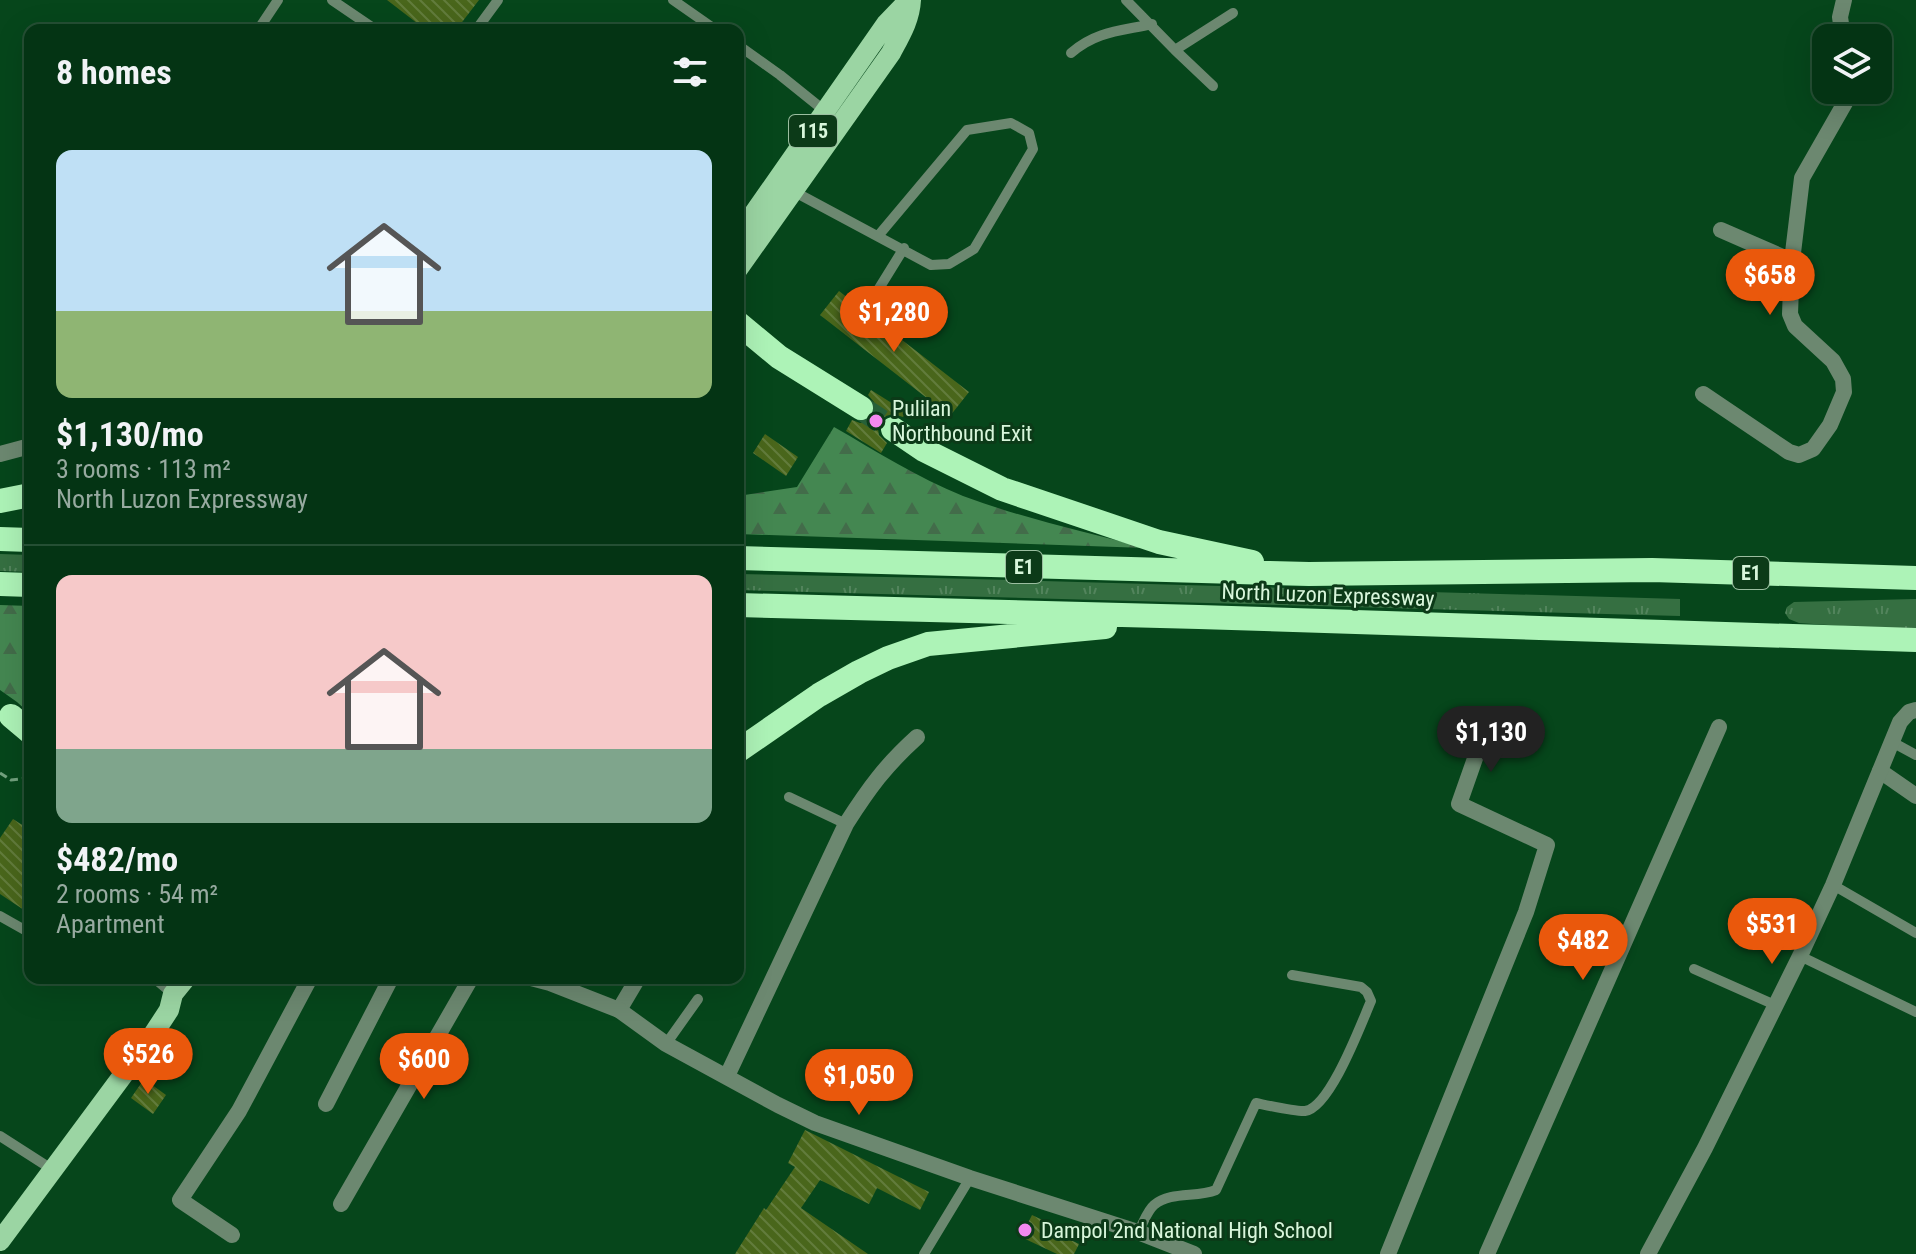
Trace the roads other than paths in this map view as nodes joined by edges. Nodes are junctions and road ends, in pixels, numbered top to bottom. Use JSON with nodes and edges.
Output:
{"nodes":[{"id":1,"x":278,"y":0,"type":"edge"},
{"id":2,"x":332,"y":0,"type":"edge"},
{"id":3,"x":498,"y":0,"type":"edge"},
{"id":4,"x":673,"y":0,"type":"edge"},
{"id":5,"x":910,"y":0,"type":"edge"},
{"id":6,"x":1127,"y":0,"type":"edge"},
{"id":7,"x":1844,"y":0,"type":"edge"},
{"id":8,"x":1233,"y":13,"type":"dead end"},
{"id":9,"x":262,"y":24,"type":"edge"},
{"id":10,"x":367,"y":24,"type":"edge"},
{"id":11,"x":480,"y":24,"type":"edge"},
{"id":12,"x":707,"y":24,"type":"edge"},
{"id":13,"x":1152,"y":24,"type":"junction"},
{"id":14,"x":1841,"y":24,"type":"edge"},
{"id":15,"x":744,"y":49,"type":"edge"},
{"id":16,"x":1175,"y":50,"type":"junction"},
{"id":17,"x":1071,"y":53,"type":"dead end"},
{"id":18,"x":1213,"y":86,"type":"dead end"},
{"id":19,"x":1844,"y":104,"type":"edge"},
{"id":20,"x":826,"y":112,"type":"junction"},
{"id":21,"x":793,"y":191,"type":"junction"},
{"id":22,"x":744,"y":228,"type":"edge"},
{"id":23,"x":1721,"y":230,"type":"dead end"},
{"id":24,"x":878,"y":236,"type":"junction"},
{"id":25,"x":904,"y":248,"type":"junction"},
{"id":26,"x":744,"y":260,"type":"edge"},
{"id":27,"x":1792,"y":261,"type":"junction"},
{"id":28,"x":870,"y":303,"type":"dead end"},
{"id":29,"x":744,"y":328,"type":"edge"},
{"id":30,"x":1703,"y":394,"type":"dead end"},
{"id":31,"x":861,"y":408,"type":"tunnel mouth"},
{"id":32,"x":893,"y":429,"type":"tunnel mouth"},
{"id":33,"x":24,"y":448,"type":"edge"},
{"id":34,"x":0,"y":454,"type":"edge"},
{"id":35,"x":24,"y":496,"type":"edge"},
{"id":36,"x":0,"y":501,"type":"edge"},
{"id":37,"x":0,"y":539,"type":"edge"},
{"id":38,"x":24,"y":540,"type":"edge"},
{"id":39,"x":744,"y":558,"type":"edge"},
{"id":40,"x":1309,"y":574,"type":"junction"},
{"id":41,"x":1916,"y":578,"type":"edge"},
{"id":42,"x":0,"y":584,"type":"edge"},
{"id":43,"x":24,"y":585,"type":"edge"},
{"id":44,"x":744,"y":605,"type":"edge"},
{"id":45,"x":1199,"y":617,"type":"junction"},
{"id":46,"x":1916,"y":640,"type":"edge"},
{"id":47,"x":1916,"y":710,"type":"edge"},
{"id":48,"x":11,"y":716,"type":"dead end"},
{"id":49,"x":24,"y":727,"type":"edge"},
{"id":50,"x":1719,"y":727,"type":"dead end"},
{"id":51,"x":1485,"y":730,"type":"dead end"},
{"id":52,"x":917,"y":737,"type":"dead end"},
{"id":53,"x":1892,"y":742,"type":"junction"},
{"id":54,"x":744,"y":747,"type":"edge"},
{"id":55,"x":1916,"y":755,"type":"edge"},
{"id":56,"x":1880,"y":771,"type":"junction"},
{"id":57,"x":1916,"y":796,"type":"edge"},
{"id":58,"x":789,"y":797,"type":"dead end"},
{"id":59,"x":846,"y":824,"type":"junction"},
{"id":60,"x":1833,"y":885,"type":"junction"},
{"id":61,"x":0,"y":916,"type":"edge"},
{"id":62,"x":24,"y":930,"type":"edge"},
{"id":63,"x":1916,"y":933,"type":"edge"},
{"id":64,"x":1800,"y":956,"type":"junction"},
{"id":65,"x":1694,"y":969,"type":"dead end"},
{"id":66,"x":1292,"y":975,"type":"dead end"},
{"id":67,"x":307,"y":984,"type":"edge"},
{"id":68,"x":388,"y":984,"type":"edge"},
{"id":69,"x":468,"y":984,"type":"edge"},
{"id":70,"x":553,"y":984,"type":"edge"},
{"id":71,"x":634,"y":984,"type":"edge"},
{"id":72,"x":177,"y":996,"type":"edge"},
{"id":73,"x":698,"y":999,"type":"dead end"},
{"id":74,"x":1775,"y":1005,"type":"junction"},
{"id":75,"x":619,"y":1010,"type":"junction"},
{"id":76,"x":1916,"y":1012,"type":"edge"},
{"id":77,"x":666,"y":1044,"type":"junction"},
{"id":78,"x":727,"y":1076,"type":"junction"},
{"id":79,"x":326,"y":1104,"type":"dead end"},
{"id":80,"x":0,"y":1136,"type":"edge"},
{"id":81,"x":53,"y":1170,"type":"junction"},
{"id":82,"x":970,"y":1178,"type":"junction"},
{"id":83,"x":341,"y":1204,"type":"dead end"},
{"id":84,"x":1138,"y":1232,"type":"junction"},
{"id":85,"x":232,"y":1235,"type":"dead end"},
{"id":86,"x":0,"y":1241,"type":"edge"},
{"id":87,"x":1159,"y":1248,"type":"edge"},
{"id":88,"x":924,"y":1254,"type":"edge"},
{"id":89,"x":1194,"y":1254,"type":"edge"},
{"id":90,"x":1388,"y":1254,"type":"edge"},
{"id":91,"x":1487,"y":1254,"type":"edge"},
{"id":92,"x":1648,"y":1254,"type":"edge"}],
"edges":[{"from":1,"to":9,"type":"lane"},
{"from":2,"to":10,"type":"lane"},
{"from":3,"to":11,"type":"lane"},
{"from":4,"to":12,"type":"lane"},
{"from":5,"to":20,"type":"main road","number":"115"},
{"from":5,"to":21,"type":"main road","number":"115"},
{"from":6,"to":13,"type":"lane"},
{"from":7,"to":14,"type":"street"},
{"from":8,"to":16,"type":"lane"},
{"from":13,"to":16,"type":"lane"},
{"from":13,"to":17,"type":"lane"},
{"from":15,"to":20,"type":"lane"},
{"from":16,"to":18,"type":"lane"},
{"from":19,"to":27,"type":"street"},
{"from":20,"to":22,"type":"main road","number":"115"},
{"from":21,"to":24,"type":"lane"},
{"from":21,"to":26,"type":"main road","number":"115"},
{"from":23,"to":27,"type":"street"},
{"from":24,"to":25,"type":"lane"},
{"from":24,"to":25,"type":"lane"},
{"from":25,"to":28,"type":"lane"},
{"from":27,"to":30,"type":"street"},
{"from":29,"to":31,"type":"highway"},
{"from":32,"to":40,"type":"highway"},
{"from":33,"to":34,"type":"street"},
{"from":35,"to":36,"type":"highway"},
{"from":37,"to":38,"type":"highway"},
{"from":39,"to":40,"type":"highway","name":"North Luzon Expressway","number":"E1"},
{"from":40,"to":41,"type":"highway","name":"North Luzon Expressway","number":"E1"},
{"from":42,"to":43,"type":"highway"},
{"from":44,"to":45,"type":"highway","name":"North Luzon Expressway","number":"E1"},
{"from":45,"to":46,"type":"highway","name":"North Luzon Expressway","number":"E1"},
{"from":45,"to":54,"type":"highway"},
{"from":47,"to":53,"type":"street"},
{"from":48,"to":49,"type":"highway"},
{"from":50,"to":91,"type":"street"},
{"from":51,"to":90,"type":"street"},
{"from":52,"to":59,"type":"street"},
{"from":53,"to":55,"type":"lane"},
{"from":53,"to":56,"type":"street"},
{"from":56,"to":57,"type":"street"},
{"from":56,"to":60,"type":"street"},
{"from":58,"to":59,"type":"lane"},
{"from":59,"to":78,"type":"street"},
{"from":60,"to":63,"type":"lane"},
{"from":60,"to":64,"type":"street"},
{"from":61,"to":62,"type":"lane"},
{"from":64,"to":74,"type":"street"},
{"from":64,"to":76,"type":"lane"},
{"from":65,"to":74,"type":"lane"},
{"from":66,"to":84,"type":"lane"},
{"from":67,"to":85,"type":"street"},
{"from":68,"to":79,"type":"street"},
{"from":69,"to":83,"type":"street"},
{"from":70,"to":75,"type":"street"},
{"from":71,"to":75,"type":"street"},
{"from":72,"to":81,"type":"main road"},
{"from":73,"to":77,"type":"lane"},
{"from":74,"to":92,"type":"street"},
{"from":75,"to":77,"type":"street"},
{"from":77,"to":78,"type":"street"},
{"from":78,"to":82,"type":"street"},
{"from":80,"to":81,"type":"lane"},
{"from":81,"to":86,"type":"main road"},
{"from":82,"to":84,"type":"street"},
{"from":82,"to":88,"type":"lane"},
{"from":84,"to":87,"type":"street"},
{"from":87,"to":89,"type":"street"}]}
